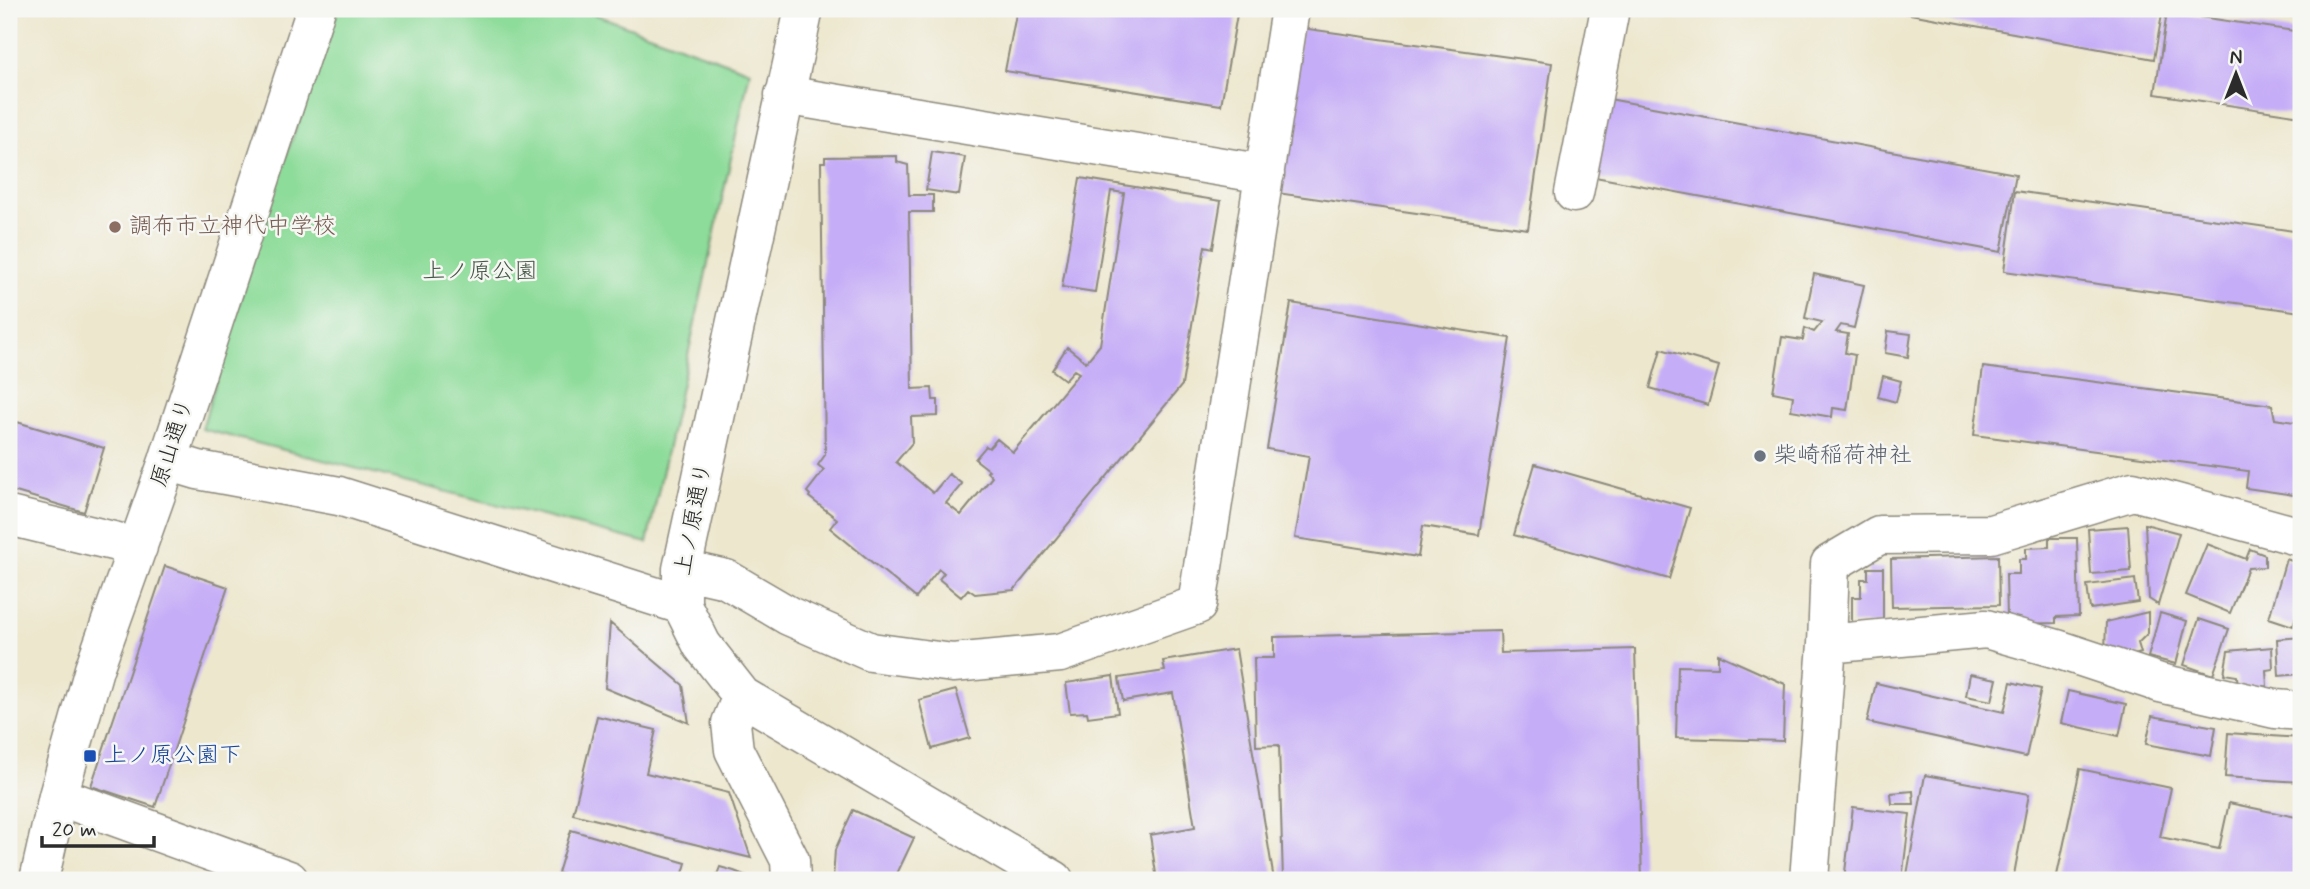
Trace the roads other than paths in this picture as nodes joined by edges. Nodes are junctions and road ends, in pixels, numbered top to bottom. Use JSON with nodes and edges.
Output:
{"nodes":[{"id":1,"x":316,"y":9,"type":"edge"},
{"id":2,"x":804,"y":9,"type":"edge"},
{"id":3,"x":1290,"y":9,"type":"edge"},
{"id":4,"x":1610,"y":9,"type":"edge"},
{"id":5,"x":784,"y":95,"type":"junction"},
{"id":6,"x":1265,"y":174,"type":"junction"},
{"id":7,"x":1574,"y":193,"type":"dead end"},
{"id":8,"x":168,"y":461,"type":"junction"},
{"id":9,"x":9,"y":516,"type":"edge"},
{"id":10,"x":2301,"y":537,"type":"edge"},
{"id":11,"x":138,"y":547,"type":"junction"},
{"id":12,"x":682,"y":587,"type":"junction"},
{"id":13,"x":1827,"y":644,"type":"junction"},
{"id":14,"x":742,"y":696,"type":"junction"},
{"id":15,"x":2301,"y":711,"type":"edge"},
{"id":16,"x":58,"y":796,"type":"junction"},
{"id":17,"x":40,"y":880,"type":"edge"},
{"id":18,"x":289,"y":880,"type":"edge"},
{"id":19,"x":791,"y":880,"type":"edge"},
{"id":20,"x":1054,"y":880,"type":"edge"},
{"id":21,"x":1809,"y":880,"type":"edge"}],
"edges":[{"from":1,"to":8,"type":"street","name":"原山通り"},
{"from":2,"to":5,"type":"street","name":"上ノ原通り"},
{"from":3,"to":6,"type":"street"},
{"from":4,"to":7,"type":"street"},
{"from":5,"to":6,"type":"street"},
{"from":5,"to":12,"type":"street","name":"上ノ原通り"},
{"from":6,"to":12,"type":"street"},
{"from":8,"to":11,"type":"street","name":"原山通り"},
{"from":8,"to":12,"type":"street"},
{"from":9,"to":11,"type":"street"},
{"from":10,"to":13,"type":"street"},
{"from":11,"to":16,"type":"street","name":"原山通り"},
{"from":12,"to":14,"type":"street","name":"上ノ原通り"},
{"from":13,"to":15,"type":"street"},
{"from":13,"to":21,"type":"street"},
{"from":14,"to":19,"type":"street"},
{"from":14,"to":20,"type":"street","name":"上ノ原通り"},
{"from":16,"to":17,"type":"street","name":"原山通り"},
{"from":16,"to":18,"type":"street"}]}
